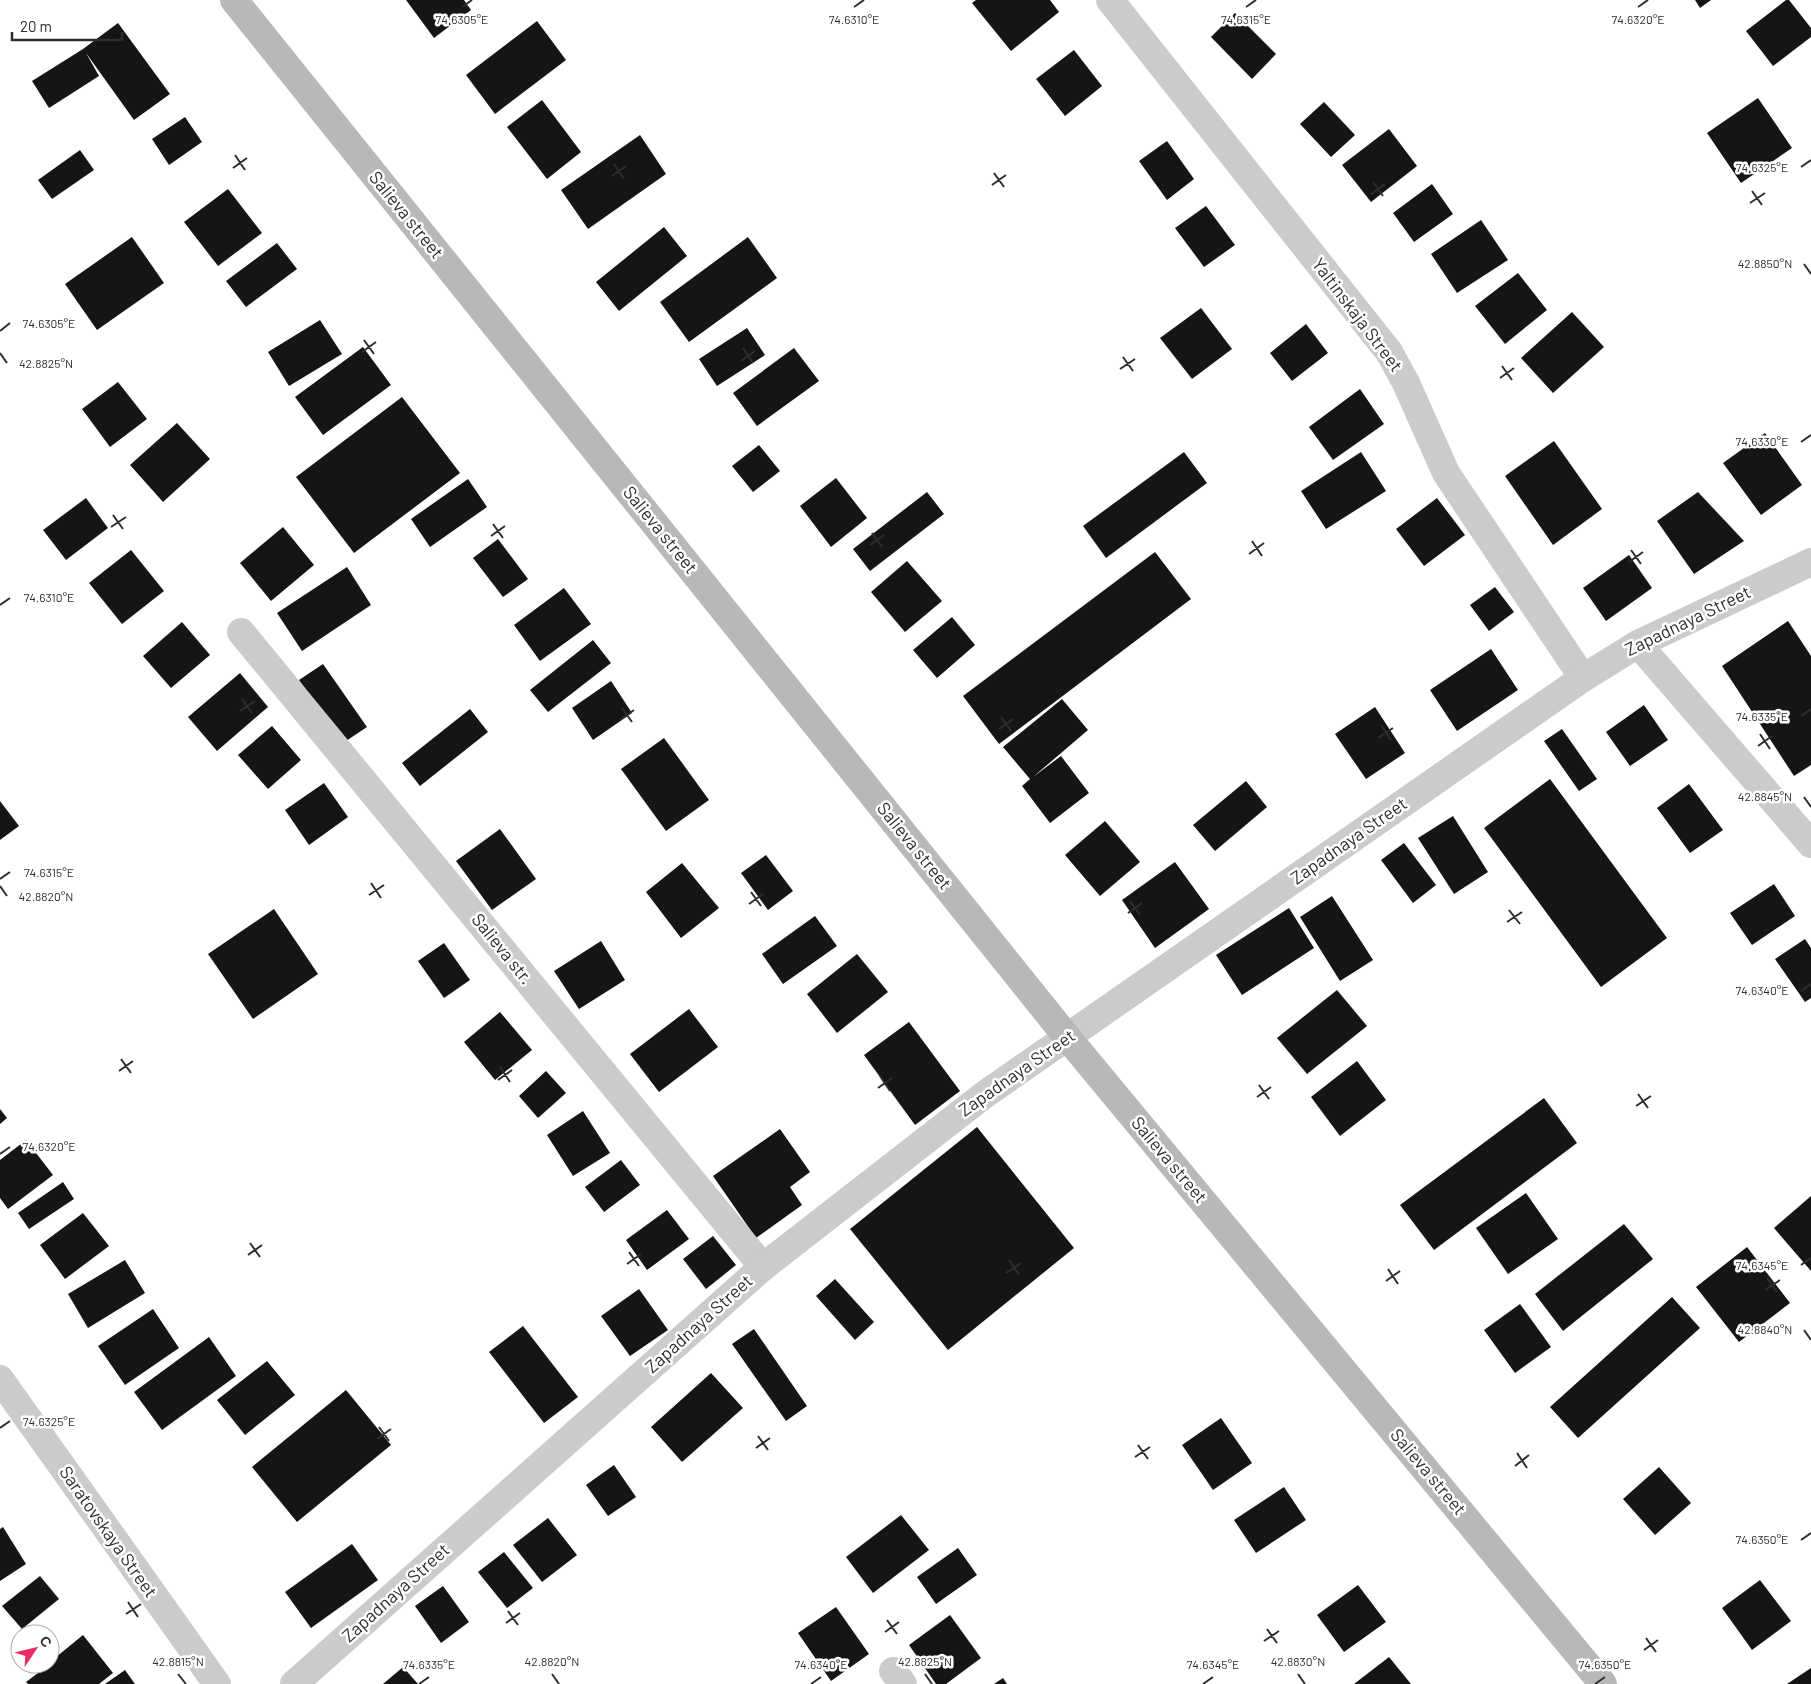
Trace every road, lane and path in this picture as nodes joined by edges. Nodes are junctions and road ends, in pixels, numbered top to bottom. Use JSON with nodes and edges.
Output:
{"nodes":[{"id":1,"x":234,"y":0,"type":"edge"},
{"id":2,"x":1110,"y":0,"type":"edge"},
{"id":3,"x":1811,"y":562,"type":"edge"},
{"id":4,"x":241,"y":632,"type":"dead end"},
{"id":5,"x":1638,"y":644,"type":"junction"},
{"id":6,"x":1583,"y":678,"type":"junction"},
{"id":7,"x":1811,"y":844,"type":"edge"},
{"id":8,"x":1067,"y":1037,"type":"junction"},
{"id":9,"x":763,"y":1267,"type":"junction"},
{"id":10,"x":0,"y":1379,"type":"edge"},
{"id":11,"x":216,"y":1684,"type":"edge"},
{"id":12,"x":294,"y":1684,"type":"edge"},
{"id":13,"x":1604,"y":1684,"type":"edge"}],
"edges":[{"from":1,"to":8,"type":"main road","name":"Salieva street"},
{"from":2,"to":6,"type":"street","name":"Yaltinskaja Street"},
{"from":3,"to":5,"type":"street","name":"Zapadnaya Street"},
{"from":4,"to":9,"type":"street","name":"Salieva str."},
{"from":5,"to":6,"type":"street","name":"Zapadnaya Street"},
{"from":5,"to":7,"type":"street"},
{"from":6,"to":8,"type":"street","name":"Zapadnaya Street"},
{"from":8,"to":9,"type":"street","name":"Zapadnaya Street"},
{"from":8,"to":13,"type":"main road","name":"Salieva street"},
{"from":9,"to":12,"type":"street","name":"Zapadnaya Street"},
{"from":10,"to":11,"type":"street","name":"Saratovskaya Street"}]}
